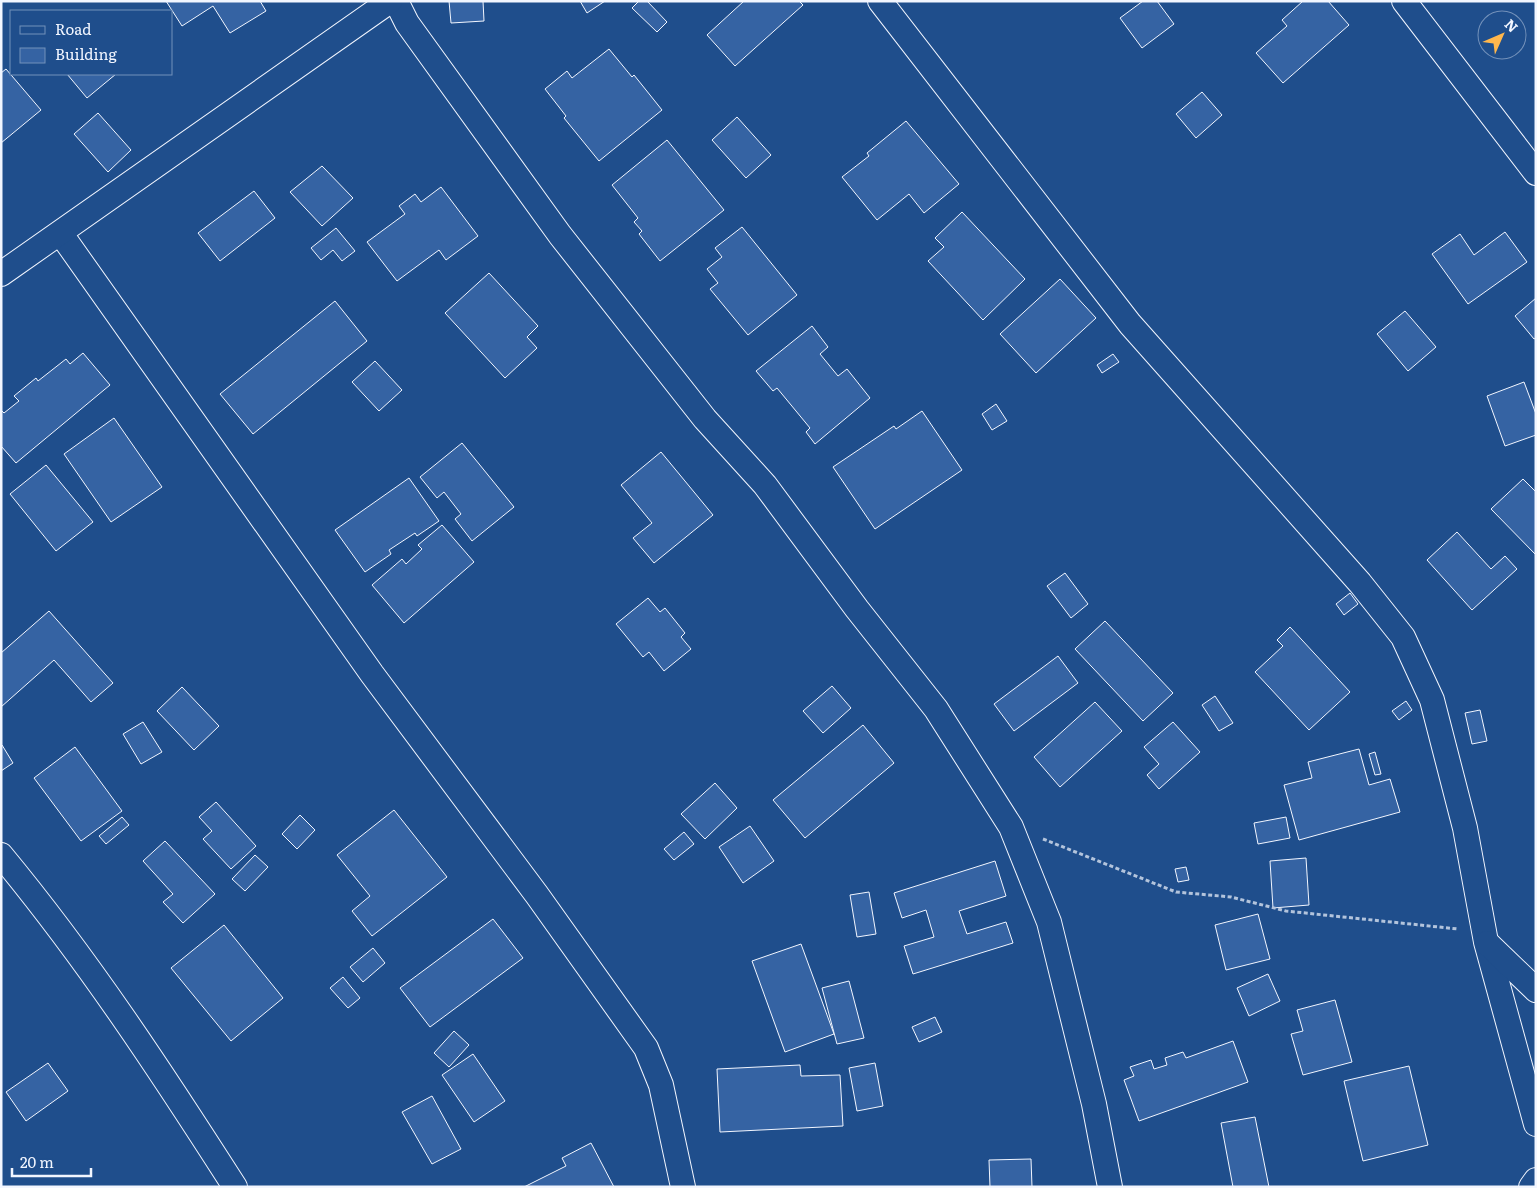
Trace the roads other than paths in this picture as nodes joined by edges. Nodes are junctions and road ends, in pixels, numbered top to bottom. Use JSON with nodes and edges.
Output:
{"nodes":[{"id":1,"x":390,"y":1,"type":"edge"},
{"id":2,"x":396,"y":1,"type":"edge"},
{"id":3,"x":880,"y":1,"type":"edge"},
{"id":4,"x":1404,"y":1,"type":"edge"},
{"id":5,"x":1536,"y":173,"type":"edge"},
{"id":6,"x":61,"y":234,"type":"junction"},
{"id":7,"x":1,"y":274,"type":"edge"},
{"id":8,"x":1,"y":855,"type":"edge"},
{"id":9,"x":1486,"y":942,"type":"junction"},
{"id":10,"x":1536,"y":990,"type":"edge"},
{"id":11,"x":1536,"y":1124,"type":"edge"},
{"id":12,"x":1536,"y":1180,"type":"edge"},
{"id":13,"x":235,"y":1187,"type":"edge"},
{"id":14,"x":684,"y":1187,"type":"edge"},
{"id":15,"x":1110,"y":1187,"type":"edge"},
{"id":16,"x":1531,"y":1187,"type":"edge"}],
"edges":[{"from":1,"to":6,"type":"street"},
{"from":2,"to":15,"type":"street"},
{"from":3,"to":9,"type":"street"},
{"from":4,"to":5,"type":"street"},
{"from":6,"to":7,"type":"street"},
{"from":6,"to":14,"type":"street"},
{"from":8,"to":13,"type":"street"},
{"from":9,"to":10,"type":"street"},
{"from":9,"to":11,"type":"street"},
{"from":12,"to":16,"type":"street"}]}
